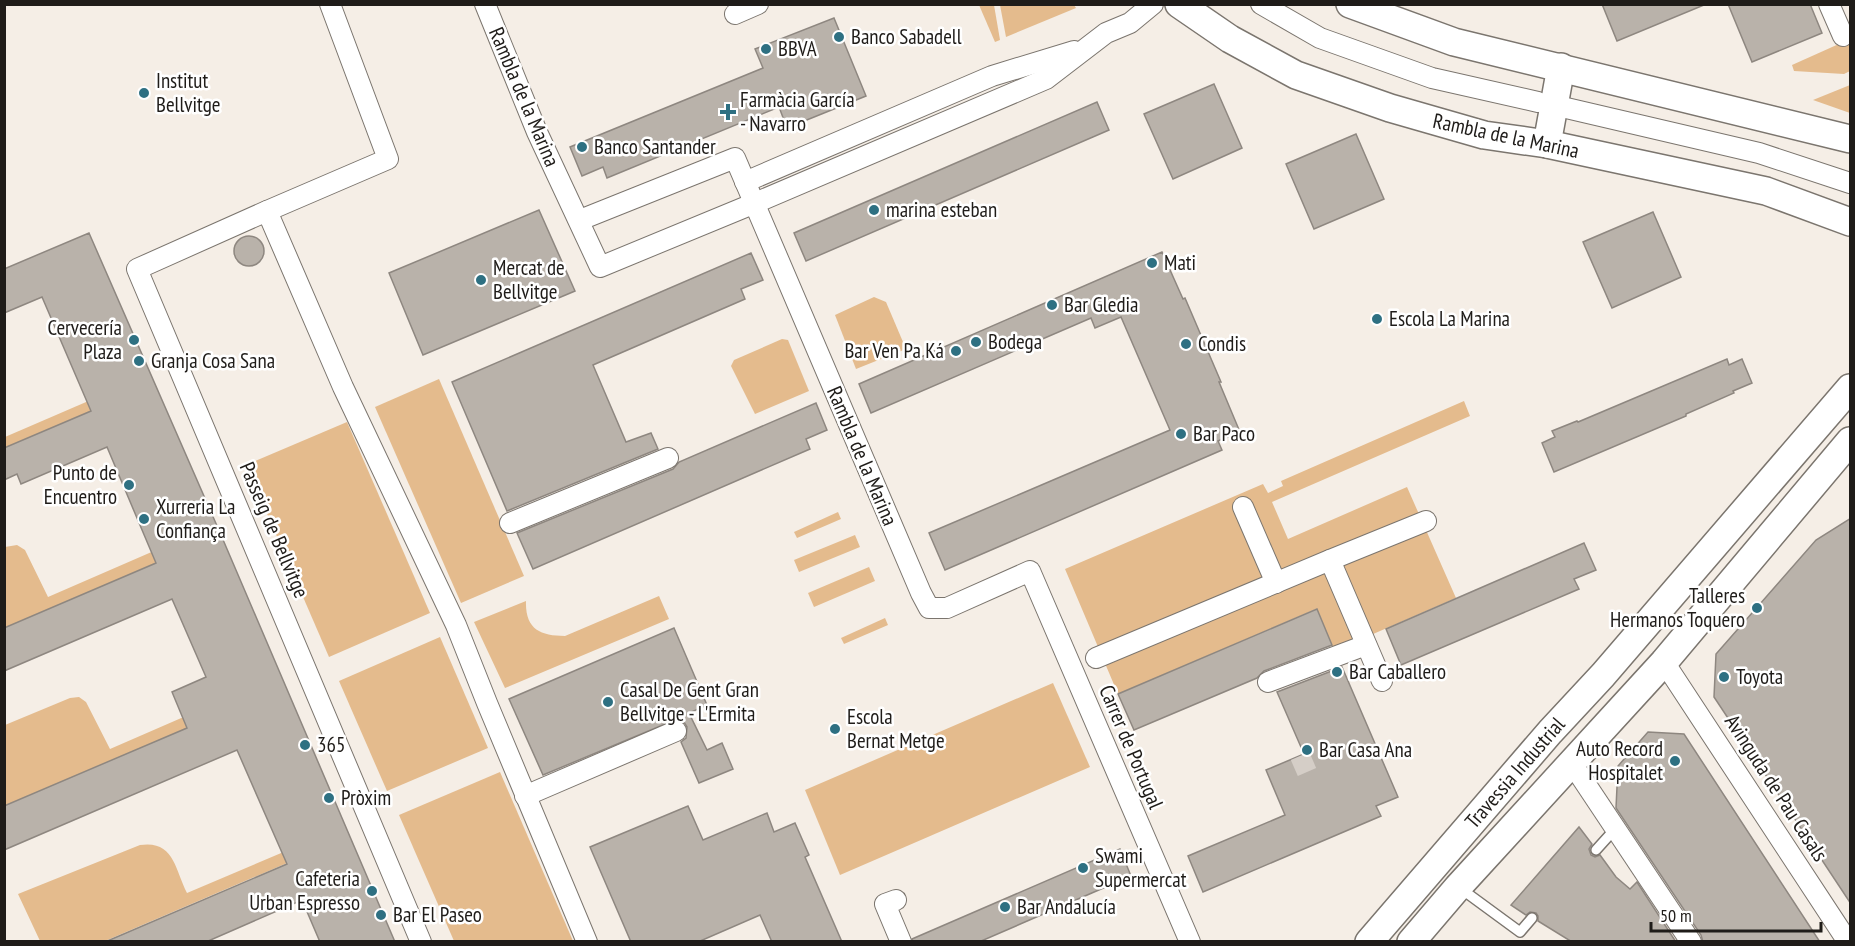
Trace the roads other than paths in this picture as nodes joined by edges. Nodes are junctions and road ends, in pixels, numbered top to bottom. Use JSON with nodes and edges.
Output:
{"nodes":[{"id":1,"x":330,"y":4,"type":"edge"},
{"id":2,"x":485,"y":4,"type":"edge"},
{"id":3,"x":758,"y":4,"type":"edge"},
{"id":4,"x":1153,"y":4,"type":"edge"},
{"id":5,"x":1179,"y":4,"type":"edge"},
{"id":6,"x":1261,"y":4,"type":"edge"},
{"id":7,"x":1350,"y":4,"type":"edge"},
{"id":8,"x":1829,"y":4,"type":"edge"},
{"id":9,"x":735,"y":14,"type":"dead end"},
{"id":10,"x":1843,"y":36,"type":"dead end"},
{"id":11,"x":1084,"y":48,"type":"junction"},
{"id":12,"x":1561,"y":67,"type":"junction"},
{"id":13,"x":1538,"y":102,"type":"dead end"},
{"id":14,"x":1562,"y":107,"type":"dead end"},
{"id":15,"x":1851,"y":139,"type":"edge"},
{"id":16,"x":1547,"y":144,"type":"junction"},
{"id":17,"x":746,"y":182,"type":"junction"},
{"id":18,"x":1851,"y":183,"type":"edge"},
{"id":19,"x":755,"y":203,"type":"junction"},
{"id":20,"x":267,"y":211,"type":"junction"},
{"id":21,"x":580,"y":220,"type":"junction"},
{"id":22,"x":1851,"y":222,"type":"edge"},
{"id":23,"x":1851,"y":388,"type":"edge"},
{"id":24,"x":1850,"y":445,"type":"edge"},
{"id":25,"x":668,"y":458,"type":"dead end"},
{"id":26,"x":1243,"y":507,"type":"dead end"},
{"id":27,"x":1426,"y":520,"type":"dead end"},
{"id":28,"x":510,"y":523,"type":"dead end"},
{"id":29,"x":1330,"y":560,"type":"junction"},
{"id":30,"x":1030,"y":571,"type":"joint"},
{"id":31,"x":1276,"y":583,"type":"junction"},
{"id":32,"x":1663,"y":605,"type":"junction"},
{"id":33,"x":1366,"y":645,"type":"junction"},
{"id":34,"x":1096,"y":658,"type":"dead end"},
{"id":35,"x":1664,"y":662,"type":"junction"},
{"id":36,"x":1382,"y":681,"type":"dead end"},
{"id":37,"x":1268,"y":682,"type":"dead end"},
{"id":38,"x":676,"y":731,"type":"dead end"},
{"id":39,"x":1571,"y":762,"type":"junction"},
{"id":40,"x":1509,"y":780,"type":"junction"},
{"id":41,"x":525,"y":796,"type":"junction"},
{"id":42,"x":1615,"y":829,"type":"junction"},
{"id":43,"x":1596,"y":850,"type":"dead end"},
{"id":44,"x":1458,"y":887,"type":"junction"},
{"id":45,"x":887,"y":899,"type":"dead end"},
{"id":46,"x":1532,"y":918,"type":"dead end"},
{"id":47,"x":421,"y":942,"type":"edge"},
{"id":48,"x":587,"y":942,"type":"edge"},
{"id":49,"x":901,"y":942,"type":"edge"},
{"id":50,"x":1190,"y":942,"type":"edge"},
{"id":51,"x":1369,"y":942,"type":"edge"},
{"id":52,"x":1411,"y":942,"type":"edge"},
{"id":53,"x":1692,"y":942,"type":"edge"},
{"id":54,"x":1848,"y":942,"type":"edge"}],
"edges":[{"from":1,"to":20,"type":"street","name":"Passeig de Bellvitge"},
{"from":2,"to":21,"type":"street","name":"Rambla de la Marina"},
{"from":3,"to":9,"type":"street"},
{"from":4,"to":11,"type":"street","name":"Rambla de la Marina"},
{"from":5,"to":16,"type":"street","name":"Rambla de la Marina"},
{"from":6,"to":13,"type":"street","name":"Rambla de la Marina"},
{"from":7,"to":12,"type":"street"},
{"from":8,"to":10,"type":"street"},
{"from":11,"to":17,"type":"street","name":"Rambla de la Marina"},
{"from":11,"to":19,"type":"street","name":"Rambla de la Marina"},
{"from":12,"to":15,"type":"street"},
{"from":12,"to":16,"type":"street"},
{"from":14,"to":18,"type":"street","name":"Rambla de la Marina"},
{"from":16,"to":22,"type":"street","name":"Rambla de la Marina"},
{"from":17,"to":19,"type":"street","name":"Rambla de la Marina"},
{"from":17,"to":21,"type":"street","name":"Rambla de la Marina"},
{"from":19,"to":21,"type":"street","name":"Rambla de la Marina"},
{"from":19,"to":30,"type":"street","name":"Rambla de la Marina"},
{"from":20,"to":41,"type":"street"},
{"from":20,"to":47,"type":"street","name":"Passeig de Bellvitge"},
{"from":23,"to":32,"type":"street","name":"Travessia Industrial"},
{"from":24,"to":35,"type":"street","name":"Travessia Industrial"},
{"from":25,"to":28,"type":"street"},
{"from":26,"to":31,"type":"street"},
{"from":27,"to":29,"type":"street"},
{"from":29,"to":31,"type":"street"},
{"from":29,"to":33,"type":"street"},
{"from":30,"to":50,"type":"street","name":"Carrer de Portugal"},
{"from":31,"to":34,"type":"street"},
{"from":32,"to":35,"type":"street","name":"Travessia Industrial"},
{"from":32,"to":40,"type":"street","name":"Travessia Industrial"},
{"from":33,"to":36,"type":"street"},
{"from":33,"to":37,"type":"street"},
{"from":35,"to":39,"type":"street","name":"Travessia Industrial"},
{"from":35,"to":54,"type":"street","name":"Avinguda de Pau Casals"},
{"from":38,"to":41,"type":"street"},
{"from":39,"to":42,"type":"street"},
{"from":39,"to":44,"type":"street","name":"Travessia Industrial"},
{"from":40,"to":44,"type":"street"},
{"from":40,"to":51,"type":"street","name":"Travessia Industrial"},
{"from":41,"to":48,"type":"street"},
{"from":42,"to":43,"type":"lane"},
{"from":42,"to":53,"type":"street"},
{"from":44,"to":46,"type":"lane"},
{"from":44,"to":52,"type":"street","name":"Travessia Industrial"},
{"from":45,"to":49,"type":"street"}]}
